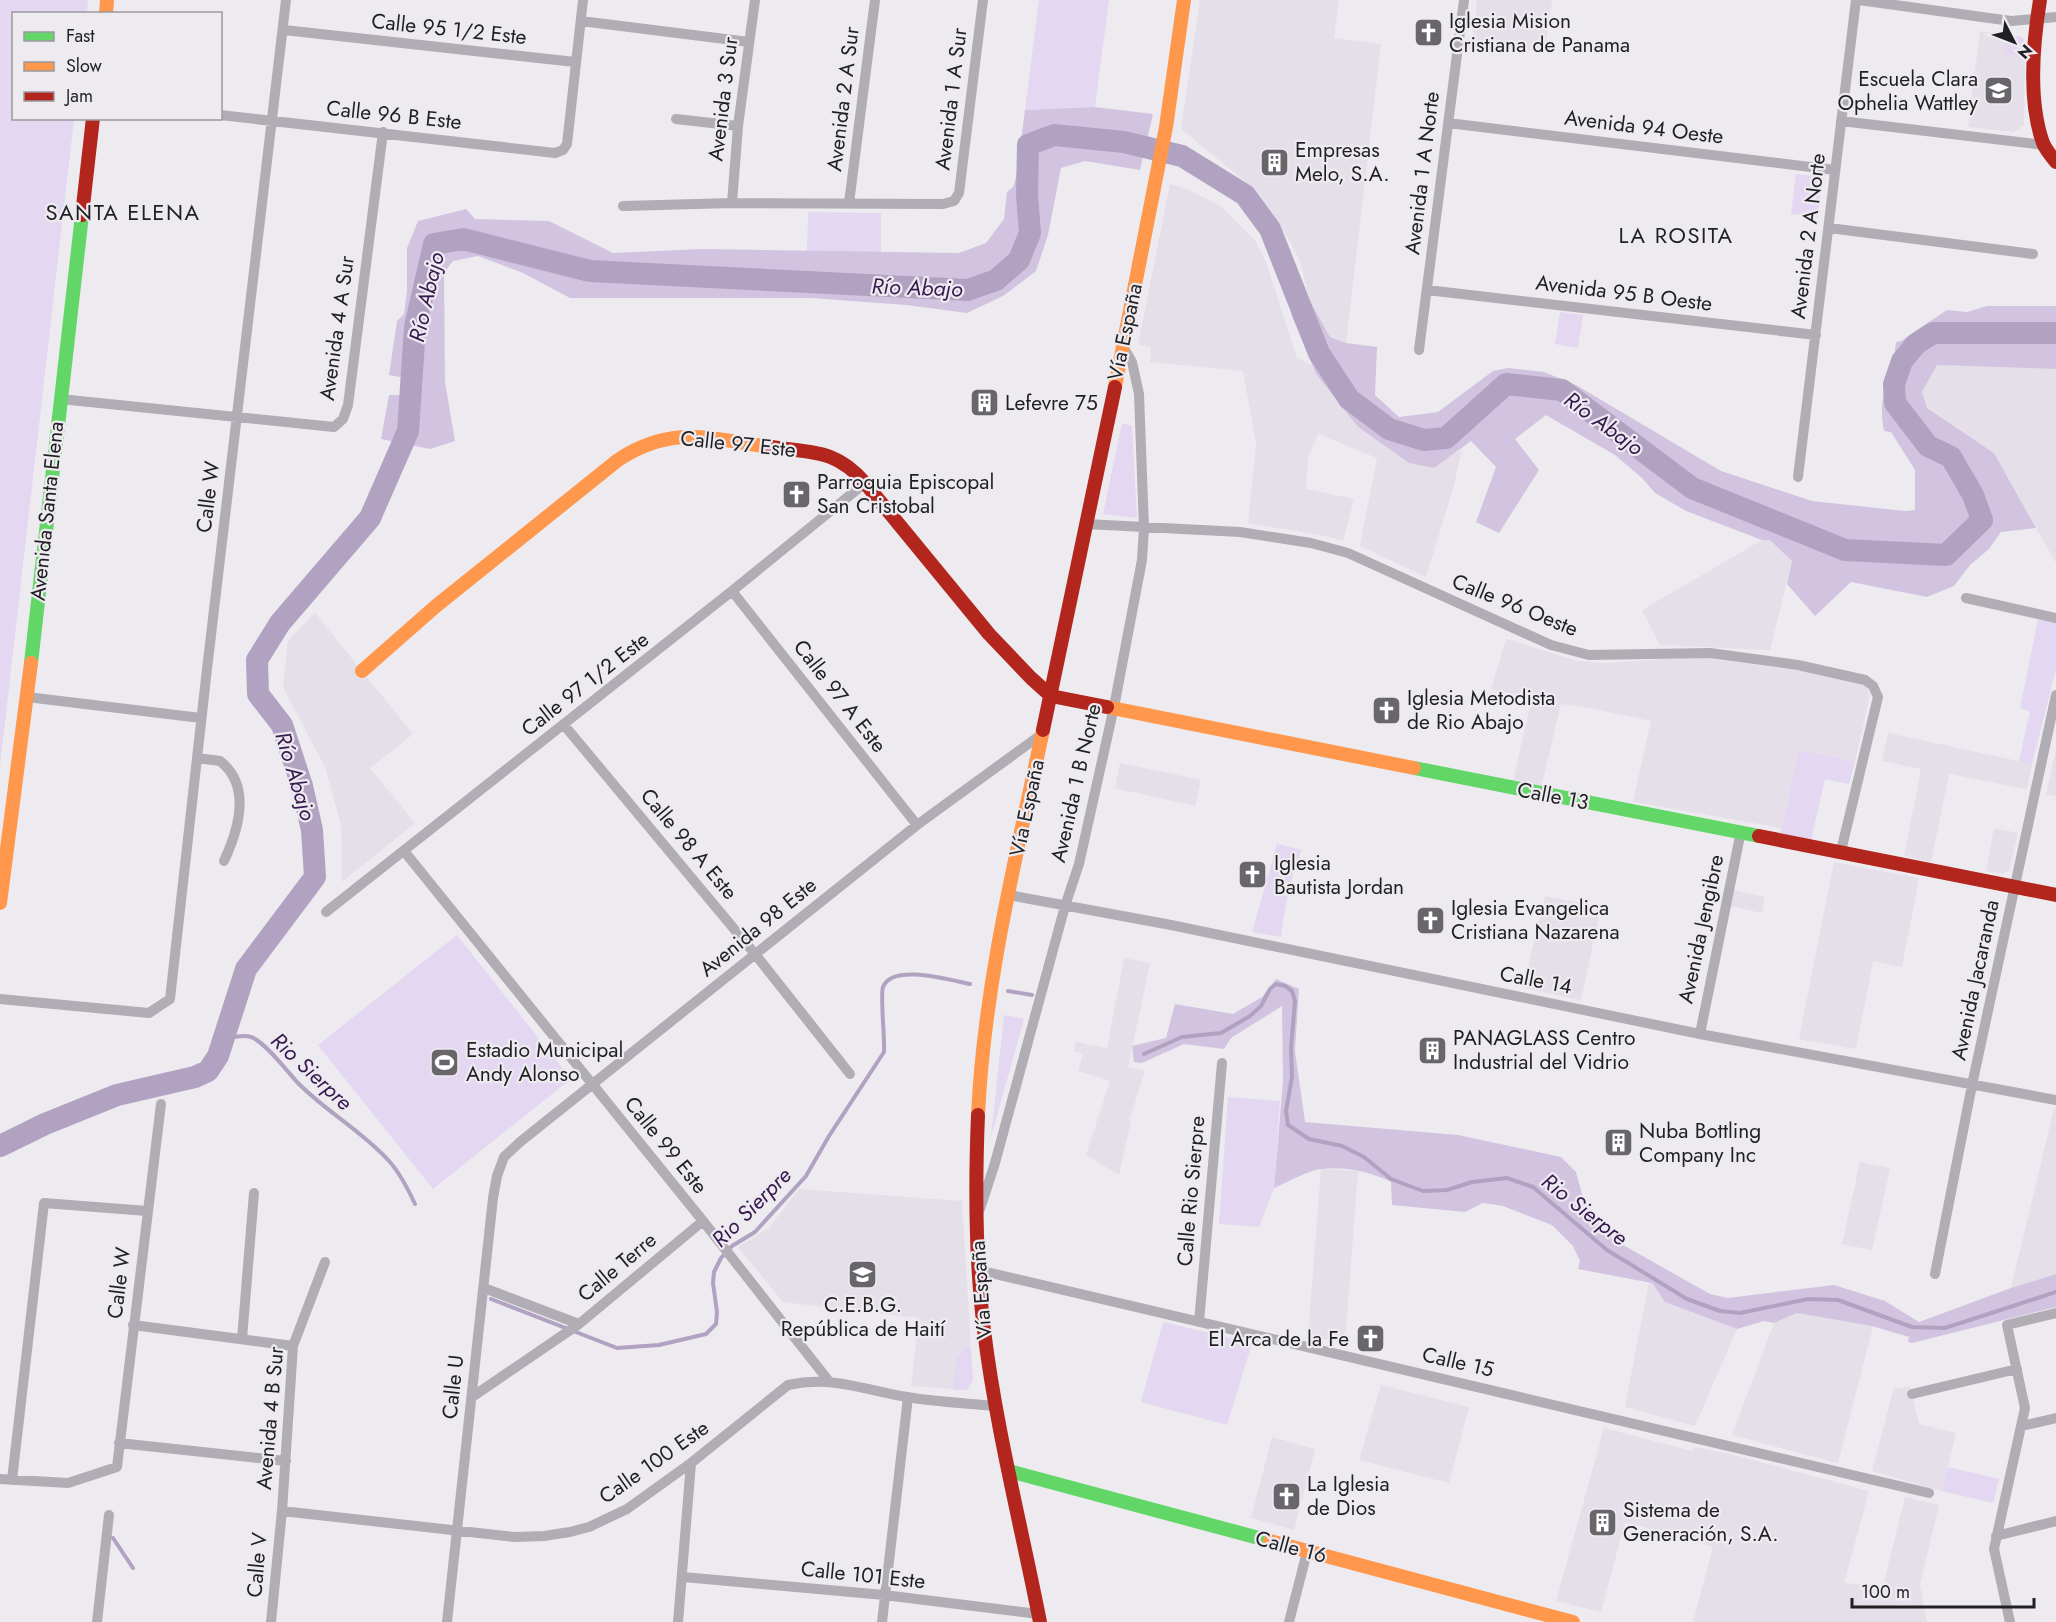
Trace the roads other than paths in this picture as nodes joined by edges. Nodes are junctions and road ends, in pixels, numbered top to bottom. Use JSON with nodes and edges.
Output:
{"nodes":[{"id":1,"x":286,"y":0,"type":"edge"},
{"id":2,"x":583,"y":0,"type":"edge"},
{"id":3,"x":754,"y":0,"type":"edge"},
{"id":4,"x":875,"y":0,"type":"edge"},
{"id":5,"x":983,"y":0,"type":"edge"},
{"id":6,"x":1184,"y":0,"type":"edge"},
{"id":7,"x":1464,"y":0,"type":"edge"},
{"id":8,"x":1857,"y":0,"type":"edge"},
{"id":9,"x":2040,"y":0,"type":"edge"},
{"id":10,"x":2056,"y":17,"type":"edge"},
{"id":11,"x":2036,"y":18,"type":"junction"},
{"id":12,"x":581,"y":21,"type":"junction"},
{"id":13,"x":284,"y":30,"type":"junction"},
{"id":14,"x":749,"y":42,"type":"junction"},
{"id":15,"x":575,"y":62,"type":"junction"},
{"id":16,"x":222,"y":115,"type":"edge"},
{"id":17,"x":676,"y":119,"type":"dead end"},
{"id":18,"x":93,"y":120,"type":"edge"},
{"id":19,"x":1841,"y":121,"type":"junction"},
{"id":20,"x":273,"y":122,"type":"junction"},
{"id":21,"x":1448,"y":123,"type":"junction"},
{"id":22,"x":738,"y":126,"type":"junction"},
{"id":23,"x":383,"y":132,"type":"junction"},
{"id":24,"x":2044,"y":145,"type":"junction"},
{"id":25,"x":2056,"y":162,"type":"edge"},
{"id":26,"x":1836,"y":170,"type":"junction"},
{"id":27,"x":732,"y":203,"type":"junction"},
{"id":28,"x":849,"y":203,"type":"junction"},
{"id":29,"x":623,"y":206,"type":"dead end"},
{"id":30,"x":1828,"y":228,"type":"junction"},
{"id":31,"x":2033,"y":254,"type":"dead end"},
{"id":32,"x":1427,"y":290,"type":"junction"},
{"id":33,"x":1816,"y":335,"type":"junction"},
{"id":34,"x":1122,"y":345,"type":"junction"},
{"id":35,"x":1419,"y":351,"type":"dead end"},
{"id":36,"x":60,"y":399,"type":"junction"},
{"id":37,"x":237,"y":417,"type":"junction"},
{"id":38,"x":1798,"y":477,"type":"dead end"},
{"id":39,"x":865,"y":483,"type":"junction"},
{"id":40,"x":1086,"y":524,"type":"junction"},
{"id":41,"x":1144,"y":528,"type":"junction"},
{"id":42,"x":732,"y":591,"type":"junction"},
{"id":43,"x":1966,"y":598,"type":"dead end"},
{"id":44,"x":2056,"y":618,"type":"edge"},
{"id":45,"x":362,"y":670,"type":"dead end"},
{"id":46,"x":2056,"y":695,"type":"edge"},
{"id":47,"x":1051,"y":696,"type":"junction"},
{"id":48,"x":27,"y":697,"type":"junction"},
{"id":49,"x":1114,"y":707,"type":"junction"},
{"id":50,"x":201,"y":718,"type":"junction"},
{"id":51,"x":564,"y":725,"type":"junction"},
{"id":52,"x":1042,"y":734,"type":"junction"},
{"id":53,"x":197,"y":758,"type":"junction"},
{"id":54,"x":917,"y":825,"type":"junction"},
{"id":55,"x":1741,"y":831,"type":"junction"},
{"id":56,"x":404,"y":851,"type":"junction"},
{"id":57,"x":1841,"y":851,"type":"junction"},
{"id":58,"x":224,"y":861,"type":"dead end"},
{"id":59,"x":2016,"y":887,"type":"junction"},
{"id":60,"x":1009,"y":895,"type":"junction"},
{"id":61,"x":2056,"y":895,"type":"edge"},
{"id":62,"x":0,"y":903,"type":"edge"},
{"id":63,"x":1065,"y":906,"type":"junction"},
{"id":64,"x":326,"y":912,"type":"dead end"},
{"id":65,"x":755,"y":954,"type":"junction"},
{"id":66,"x":0,"y":999,"type":"edge"},
{"id":67,"x":1700,"y":1034,"type":"junction"},
{"id":68,"x":1222,"y":1063,"type":"dead end"},
{"id":69,"x":850,"y":1074,"type":"dead end"},
{"id":70,"x":591,"y":1084,"type":"junction"},
{"id":71,"x":1972,"y":1085,"type":"junction"},
{"id":72,"x":2056,"y":1100,"type":"edge"},
{"id":73,"x":161,"y":1104,"type":"dead end"},
{"id":74,"x":504,"y":1157,"type":"joint"},
{"id":75,"x":254,"y":1193,"type":"dead end"},
{"id":76,"x":147,"y":1211,"type":"junction"},
{"id":77,"x":703,"y":1221,"type":"junction"},
{"id":78,"x":976,"y":1222,"type":"junction"},
{"id":79,"x":326,"y":1262,"type":"dead end"},
{"id":80,"x":978,"y":1270,"type":"junction"},
{"id":81,"x":1935,"y":1274,"type":"dead end"},
{"id":82,"x":484,"y":1288,"type":"junction"},
{"id":83,"x":2056,"y":1313,"type":"edge"},
{"id":84,"x":1199,"y":1322,"type":"junction"},
{"id":85,"x":133,"y":1325,"type":"junction"},
{"id":86,"x":578,"y":1325,"type":"junction"},
{"id":87,"x":242,"y":1339,"type":"junction"},
{"id":88,"x":293,"y":1346,"type":"junction"},
{"id":89,"x":2017,"y":1369,"type":"junction"},
{"id":90,"x":828,"y":1380,"type":"junction"},
{"id":91,"x":1912,"y":1394,"type":"dead end"},
{"id":92,"x":472,"y":1397,"type":"junction"},
{"id":93,"x":908,"y":1397,"type":"junction"},
{"id":94,"x":995,"y":1406,"type":"junction"},
{"id":95,"x":2056,"y":1418,"type":"edge"},
{"id":96,"x":2022,"y":1426,"type":"junction"},
{"id":97,"x":119,"y":1443,"type":"junction"},
{"id":98,"x":286,"y":1461,"type":"junction"},
{"id":99,"x":691,"y":1463,"type":"junction"},
{"id":100,"x":1009,"y":1472,"type":"junction"},
{"id":101,"x":0,"y":1479,"type":"edge"},
{"id":102,"x":12,"y":1480,"type":"junction"},
{"id":103,"x":1929,"y":1493,"type":"dead end"},
{"id":104,"x":282,"y":1511,"type":"junction"},
{"id":105,"x":109,"y":1515,"type":"dead end"},
{"id":106,"x":2056,"y":1521,"type":"edge"},
{"id":107,"x":457,"y":1531,"type":"junction"},
{"id":108,"x":1996,"y":1536,"type":"junction"},
{"id":109,"x":1306,"y":1552,"type":"junction"},
{"id":110,"x":683,"y":1577,"type":"junction"},
{"id":111,"x":884,"y":1595,"type":"junction"},
{"id":112,"x":1039,"y":1618,"type":"edge"},
{"id":113,"x":1535,"y":1618,"type":"edge"},
{"id":114,"x":97,"y":1622,"type":"edge"},
{"id":115,"x":271,"y":1622,"type":"edge"},
{"id":116,"x":447,"y":1622,"type":"edge"},
{"id":117,"x":678,"y":1622,"type":"edge"},
{"id":118,"x":882,"y":1622,"type":"edge"},
{"id":119,"x":1289,"y":1622,"type":"edge"},
{"id":120,"x":1573,"y":1622,"type":"edge"},
{"id":121,"x":2010,"y":1622,"type":"edge"}],
"edges":[{"from":1,"to":13,"type":"street","name":"Calle W"},
{"from":2,"to":12,"type":"street"},
{"from":3,"to":14,"type":"street","name":"Avenida 3 Sur"},
{"from":4,"to":28,"type":"street","name":"Avenida 2 A Sur"},
{"from":5,"to":28,"type":"street","name":"Avenida 1 A Sur"},
{"from":6,"to":34,"type":"street","name":"Vía España"},
{"from":7,"to":21,"type":"street","name":"Avenida 1 A Norte"},
{"from":8,"to":11,"type":"street"},
{"from":8,"to":19,"type":"street","name":"Avenida 2 A Norte"},
{"from":9,"to":11,"type":"street"},
{"from":10,"to":11,"type":"street"},
{"from":11,"to":24,"type":"street"},
{"from":12,"to":14,"type":"street"},
{"from":12,"to":15,"type":"street"},
{"from":13,"to":15,"type":"street","name":"Calle 95 1/2 Este"},
{"from":13,"to":20,"type":"street","name":"Calle W"},
{"from":14,"to":22,"type":"street","name":"Avenida 3 Sur"},
{"from":15,"to":23,"type":"street","name":"Calle 96 B Este"},
{"from":16,"to":20,"type":"street","name":"Calle 96 B Este"},
{"from":17,"to":22,"type":"street"},
{"from":18,"to":36,"type":"street","name":"Avenida Santa Elena"},
{"from":19,"to":24,"type":"street"},
{"from":19,"to":26,"type":"street","name":"Avenida 2 A Norte"},
{"from":20,"to":23,"type":"street","name":"Calle 96 B Este"},
{"from":20,"to":37,"type":"street","name":"Calle W"},
{"from":21,"to":26,"type":"street","name":"Avenida 94 Oeste"},
{"from":21,"to":32,"type":"street","name":"Avenida 1 A Norte"},
{"from":22,"to":27,"type":"street","name":"Avenida 3 Sur"},
{"from":23,"to":37,"type":"street","name":"Avenida 4 A Sur"},
{"from":24,"to":25,"type":"street"},
{"from":26,"to":30,"type":"street","name":"Avenida 2 A Norte"},
{"from":27,"to":28,"type":"street"},
{"from":27,"to":29,"type":"street"},
{"from":30,"to":31,"type":"street"},
{"from":30,"to":33,"type":"street","name":"Avenida 2 A Norte"},
{"from":32,"to":33,"type":"street","name":"Avenida 95 B Oeste"},
{"from":32,"to":35,"type":"street","name":"Avenida 1 A Norte"},
{"from":33,"to":38,"type":"street","name":"Avenida 2 A Norte"},
{"from":34,"to":40,"type":"street","name":"Vía España"},
{"from":34,"to":41,"type":"street","name":"Avenida 1 B Norte"},
{"from":36,"to":37,"type":"street","name":"Avenida 4 A Sur"},
{"from":36,"to":48,"type":"street","name":"Avenida Santa Elena"},
{"from":37,"to":50,"type":"street","name":"Calle W"},
{"from":39,"to":42,"type":"street","name":"Calle 97 1/2 Este"},
{"from":39,"to":45,"type":"street","name":"Calle 97 Este"},
{"from":39,"to":47,"type":"street","name":"Calle 97 Este"},
{"from":40,"to":41,"type":"street","name":"Calle 96 Oeste"},
{"from":40,"to":47,"type":"street","name":"Vía España"},
{"from":41,"to":49,"type":"street","name":"Avenida 1 B Norte"},
{"from":41,"to":57,"type":"street","name":"Calle 96 Oeste"},
{"from":42,"to":51,"type":"street","name":"Calle 97 1/2 Este"},
{"from":42,"to":54,"type":"street","name":"Calle 97 A Este"},
{"from":43,"to":44,"type":"street"},
{"from":46,"to":59,"type":"street","name":"Avenida Jacaranda"},
{"from":47,"to":49,"type":"street","name":"Calle 13"},
{"from":47,"to":52,"type":"street","name":"Vía España"},
{"from":48,"to":50,"type":"street"},
{"from":48,"to":62,"type":"street","name":"Avenida Santa Elena"},
{"from":49,"to":55,"type":"street","name":"Calle 13"},
{"from":49,"to":63,"type":"street","name":"Avenida 1 B Norte"},
{"from":50,"to":53,"type":"street","name":"Calle W"},
{"from":51,"to":56,"type":"street","name":"Calle 97 1/2 Este"},
{"from":51,"to":65,"type":"street","name":"Calle 98 A Este"},
{"from":52,"to":54,"type":"street","name":"Avenida 98 Este"},
{"from":52,"to":60,"type":"street","name":"Vía España"},
{"from":53,"to":58,"type":"street"},
{"from":53,"to":66,"type":"street","name":"Calle W"},
{"from":54,"to":65,"type":"street","name":"Avenida 98 Este"},
{"from":55,"to":57,"type":"street","name":"Calle 13"},
{"from":55,"to":67,"type":"street","name":"Avenida Jengibre"},
{"from":56,"to":64,"type":"street","name":"Calle 97 1/2 Este"},
{"from":56,"to":70,"type":"street","name":"Calle 99 Este"},
{"from":57,"to":59,"type":"street","name":"Calle 13"},
{"from":59,"to":61,"type":"street","name":"Calle 13"},
{"from":59,"to":71,"type":"street","name":"Avenida Jacaranda"},
{"from":60,"to":63,"type":"street","name":"Calle 14"},
{"from":60,"to":78,"type":"street","name":"Vía España"},
{"from":63,"to":67,"type":"street","name":"Calle 14"},
{"from":63,"to":78,"type":"street","name":"Avenida 1 B Norte"},
{"from":65,"to":69,"type":"street","name":"Calle 98 A Este"},
{"from":65,"to":70,"type":"street","name":"Avenida 98 Este"},
{"from":67,"to":71,"type":"street","name":"Calle 14"},
{"from":68,"to":84,"type":"street","name":"Calle Rio Sierpre"},
{"from":70,"to":74,"type":"street","name":"Avenida 98 Este"},
{"from":70,"to":77,"type":"street","name":"Calle 99 Este"},
{"from":71,"to":72,"type":"street","name":"Calle 14"},
{"from":71,"to":81,"type":"street","name":"Avenida Jacaranda"},
{"from":73,"to":76,"type":"street","name":"Calle W"},
{"from":74,"to":82,"type":"street","name":"Calle U"},
{"from":75,"to":87,"type":"street"},
{"from":76,"to":85,"type":"street","name":"Calle W"},
{"from":76,"to":102,"type":"street"},
{"from":77,"to":86,"type":"street","name":"Calle Terre"},
{"from":77,"to":90,"type":"street","name":"Calle 99 Este"},
{"from":78,"to":80,"type":"street","name":"Vía España"},
{"from":79,"to":88,"type":"street","name":"Avenida 4 B Sur"},
{"from":80,"to":84,"type":"street","name":"Calle 15"},
{"from":80,"to":94,"type":"street","name":"Vía España"},
{"from":82,"to":86,"type":"street","name":"Calle Terre"},
{"from":82,"to":92,"type":"street","name":"Calle U"},
{"from":83,"to":89,"type":"street"},
{"from":84,"to":103,"type":"street","name":"Calle 15"},
{"from":85,"to":87,"type":"street"},
{"from":85,"to":97,"type":"street","name":"Calle W"},
{"from":86,"to":92,"type":"street"},
{"from":87,"to":88,"type":"street"},
{"from":88,"to":98,"type":"street","name":"Avenida 4 B Sur"},
{"from":89,"to":91,"type":"street"},
{"from":89,"to":96,"type":"street"},
{"from":90,"to":93,"type":"street","name":"Calle 100 Este"},
{"from":90,"to":99,"type":"street","name":"Calle 100 Este"},
{"from":92,"to":107,"type":"street","name":"Calle U"},
{"from":93,"to":94,"type":"street","name":"Calle 100 Este"},
{"from":93,"to":111,"type":"street"},
{"from":94,"to":100,"type":"street","name":"Vía España"},
{"from":95,"to":96,"type":"street"},
{"from":96,"to":108,"type":"street"},
{"from":97,"to":98,"type":"street"},
{"from":97,"to":102,"type":"street","name":"Calle W"},
{"from":98,"to":104,"type":"street","name":"Avenida 4 B Sur"},
{"from":99,"to":107,"type":"street","name":"Calle 100 Este"},
{"from":99,"to":110,"type":"street"},
{"from":100,"to":109,"type":"street","name":"Calle 16"},
{"from":100,"to":112,"type":"street","name":"Vía España"},
{"from":101,"to":102,"type":"street"},
{"from":104,"to":107,"type":"street","name":"Calle 100 Este"},
{"from":104,"to":115,"type":"street","name":"Calle V"},
{"from":105,"to":114,"type":"street"},
{"from":106,"to":108,"type":"street"},
{"from":107,"to":116,"type":"street","name":"Calle U"},
{"from":108,"to":121,"type":"street"},
{"from":109,"to":113,"type":"street","name":"Calle 16"},
{"from":109,"to":119,"type":"street"},
{"from":110,"to":111,"type":"street","name":"Calle 101 Este"},
{"from":110,"to":117,"type":"street"},
{"from":111,"to":112,"type":"street","name":"Calle 101 Este"},
{"from":111,"to":118,"type":"street"},
{"from":113,"to":120,"type":"street","name":"Calle 16"}]}
